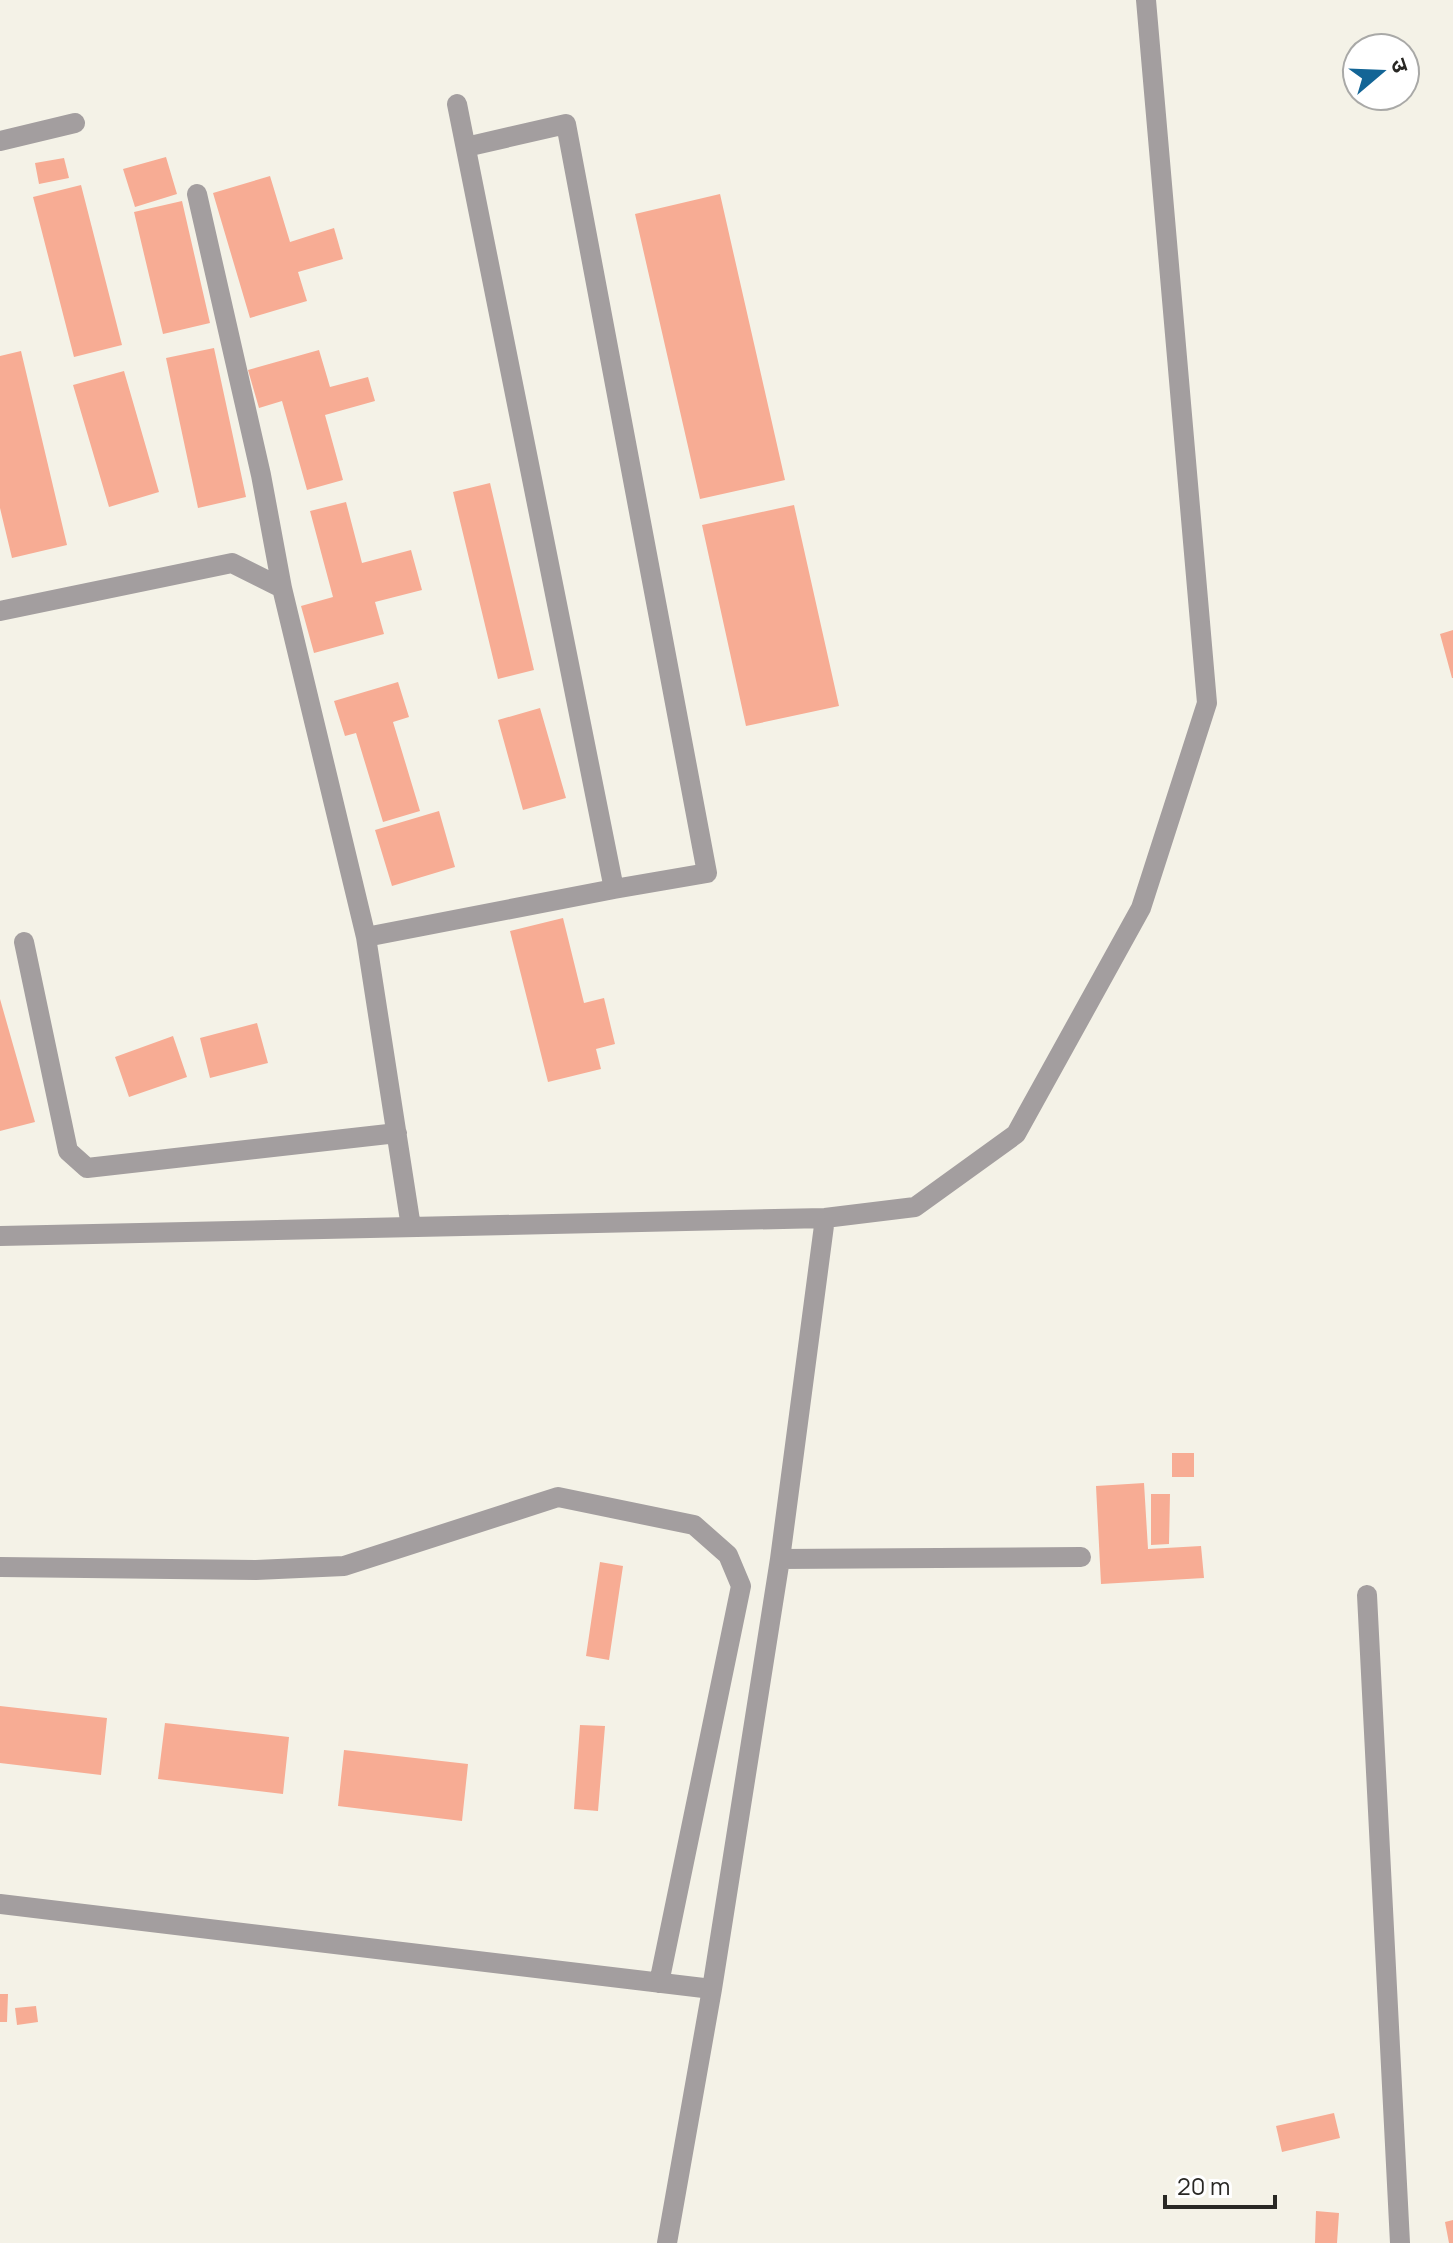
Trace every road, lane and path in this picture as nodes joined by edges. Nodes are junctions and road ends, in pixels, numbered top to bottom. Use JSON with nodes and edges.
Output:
{"nodes":[{"id":1,"x":1146,"y":0,"type":"edge"},
{"id":2,"x":457,"y":104,"type":"dead end"},
{"id":3,"x":75,"y":123,"type":"dead end"},
{"id":4,"x":0,"y":141,"type":"edge"},
{"id":5,"x":466,"y":147,"type":"junction"},
{"id":6,"x":197,"y":194,"type":"dead end"},
{"id":7,"x":282,"y":588,"type":"junction"},
{"id":8,"x":0,"y":611,"type":"edge"},
{"id":9,"x":614,"y":889,"type":"junction"},
{"id":10,"x":366,"y":937,"type":"junction"},
{"id":11,"x":24,"y":942,"type":"dead end"},
{"id":12,"x":397,"y":1133,"type":"junction"},
{"id":13,"x":825,"y":1218,"type":"junction"},
{"id":14,"x":411,"y":1227,"type":"junction"},
{"id":15,"x":0,"y":1236,"type":"edge"},
{"id":16,"x":1081,"y":1557,"type":"dead end"},
{"id":17,"x":780,"y":1559,"type":"junction"},
{"id":18,"x":0,"y":1567,"type":"edge"},
{"id":19,"x":1367,"y":1595,"type":"dead end"},
{"id":20,"x":0,"y":1904,"type":"edge"},
{"id":21,"x":659,"y":1983,"type":"junction"},
{"id":22,"x":712,"y":1989,"type":"junction"},
{"id":23,"x":667,"y":2243,"type":"edge"},
{"id":24,"x":1400,"y":2243,"type":"edge"}],
"edges":[{"from":1,"to":13,"type":"street"},
{"from":2,"to":5,"type":"street"},
{"from":3,"to":4,"type":"street"},
{"from":5,"to":9,"type":"street"},
{"from":5,"to":9,"type":"street"},
{"from":6,"to":7,"type":"street"},
{"from":7,"to":8,"type":"street"},
{"from":7,"to":10,"type":"street"},
{"from":9,"to":10,"type":"street"},
{"from":10,"to":12,"type":"street"},
{"from":11,"to":12,"type":"street"},
{"from":12,"to":14,"type":"street"},
{"from":13,"to":14,"type":"street"},
{"from":13,"to":17,"type":"street"},
{"from":14,"to":15,"type":"street"},
{"from":16,"to":17,"type":"street"},
{"from":17,"to":22,"type":"street"},
{"from":18,"to":21,"type":"street"},
{"from":19,"to":24,"type":"street"},
{"from":20,"to":21,"type":"street"},
{"from":21,"to":22,"type":"street"},
{"from":22,"to":23,"type":"street"}]}
